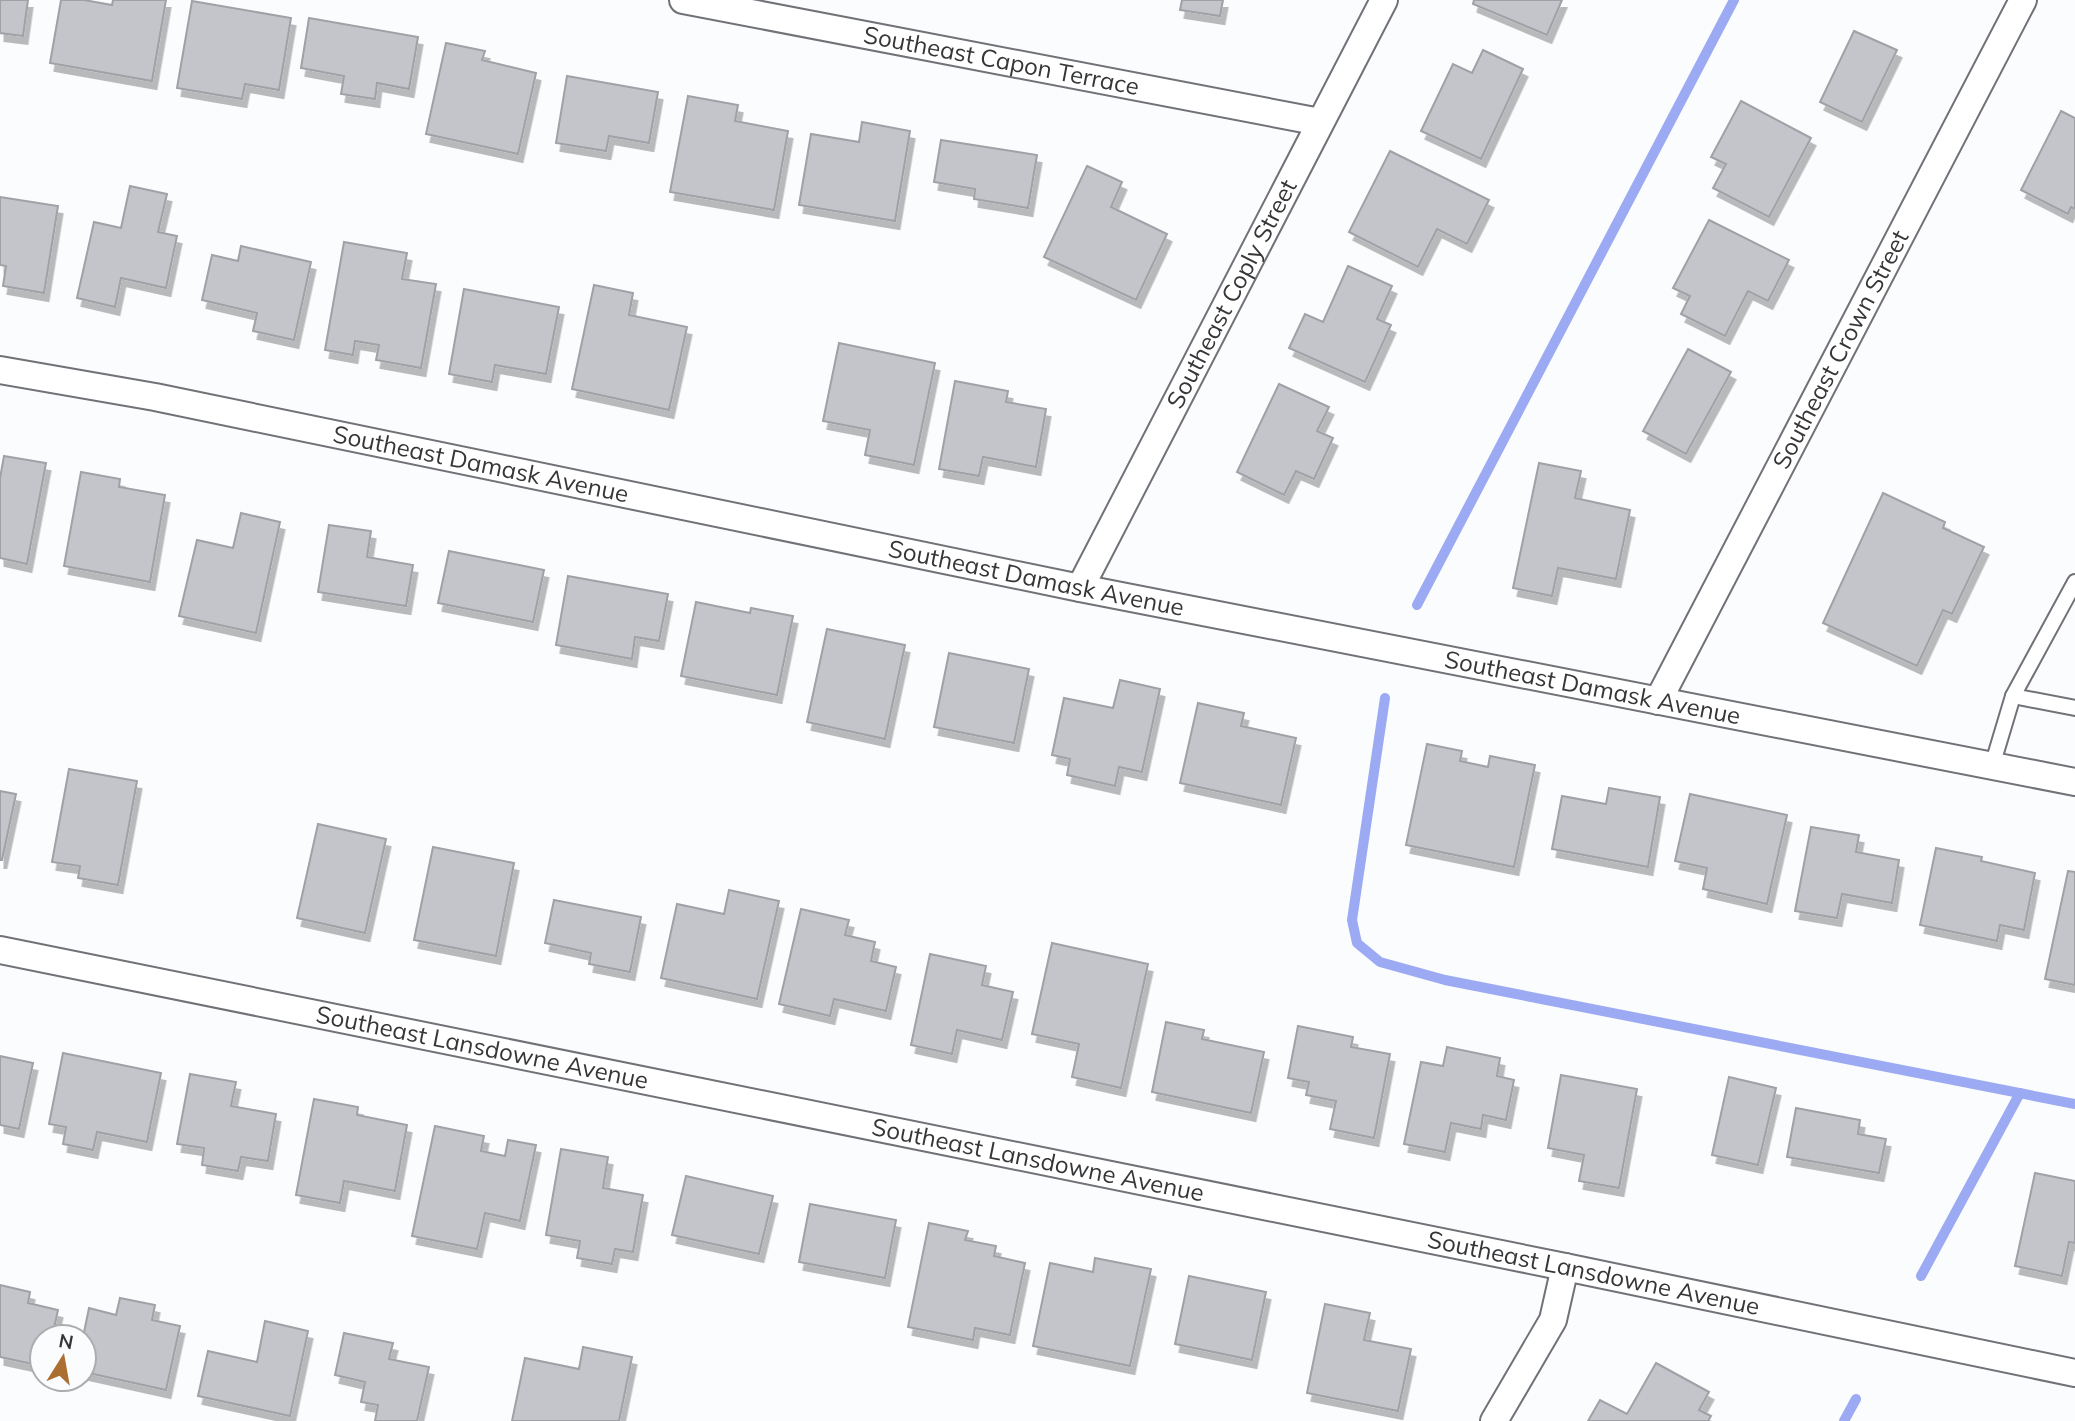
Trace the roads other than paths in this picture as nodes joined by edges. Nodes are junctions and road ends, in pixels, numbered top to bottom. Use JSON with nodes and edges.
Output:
{"nodes":[{"id":1,"x":683,"y":0,"type":"edge"},
{"id":2,"x":1384,"y":0,"type":"edge"},
{"id":3,"x":2024,"y":0,"type":"edge"},
{"id":4,"x":1320,"y":122,"type":"junction"},
{"id":5,"x":0,"y":370,"type":"edge"},
{"id":6,"x":2075,"y":582,"type":"edge"},
{"id":7,"x":1080,"y":588,"type":"junction"},
{"id":8,"x":2013,"y":696,"type":"junction"},
{"id":9,"x":1658,"y":701,"type":"junction"},
{"id":10,"x":2075,"y":709,"type":"edge"},
{"id":11,"x":1992,"y":766,"type":"junction"},
{"id":12,"x":2075,"y":782,"type":"edge"},
{"id":13,"x":0,"y":950,"type":"edge"},
{"id":14,"x":1565,"y":1267,"type":"junction"},
{"id":15,"x":2075,"y":1373,"type":"edge"},
{"id":16,"x":1494,"y":1421,"type":"edge"}],
"edges":[{"from":1,"to":4,"type":"street","name":"Southeast Capon Terrace"},
{"from":2,"to":4,"type":"street","name":"Southeast Coply Street"},
{"from":3,"to":9,"type":"street","name":"Southeast Crown Street"},
{"from":4,"to":7,"type":"street","name":"Southeast Coply Street"},
{"from":5,"to":7,"type":"street","name":"Southeast Damask Avenue"},
{"from":6,"to":8,"type":"lane"},
{"from":7,"to":9,"type":"street","name":"Southeast Damask Avenue"},
{"from":8,"to":10,"type":"lane"},
{"from":8,"to":11,"type":"lane"},
{"from":9,"to":11,"type":"street","name":"Southeast Damask Avenue"},
{"from":11,"to":12,"type":"street","name":"Southeast Damask Avenue"},
{"from":13,"to":14,"type":"street","name":"Southeast Lansdowne Avenue"},
{"from":14,"to":15,"type":"street","name":"Southeast Lansdowne Avenue"},
{"from":14,"to":16,"type":"street"}]}
